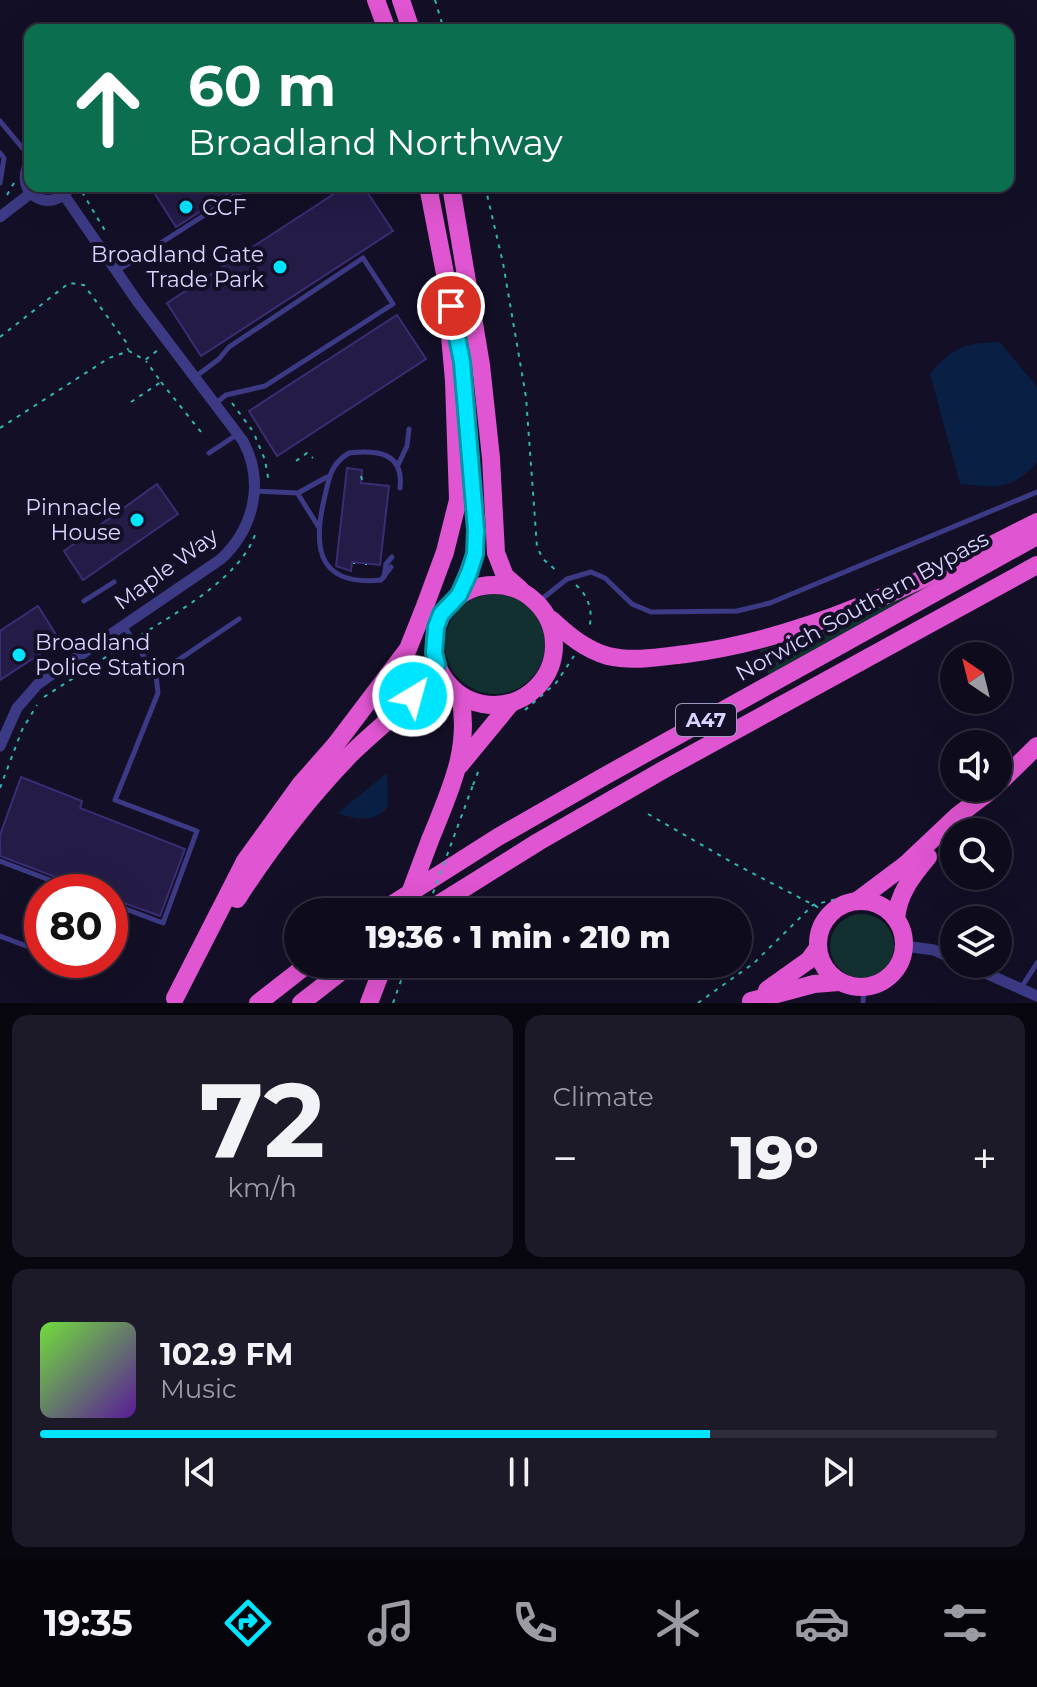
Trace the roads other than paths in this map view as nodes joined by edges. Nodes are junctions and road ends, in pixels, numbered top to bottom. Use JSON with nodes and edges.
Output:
{"nodes":[{"id":1,"x":376,"y":0,"type":"edge"},
{"id":2,"x":401,"y":0,"type":"edge"},
{"id":3,"x":385,"y":24,"type":"edge"},
{"id":4,"x":409,"y":24,"type":"edge"},
{"id":5,"x":0,"y":121,"type":"edge"},
{"id":6,"x":24,"y":152,"type":"edge"},
{"id":7,"x":0,"y":153,"type":"edge"},
{"id":8,"x":0,"y":183,"type":"edge"},
{"id":9,"x":65,"y":192,"type":"edge"},
{"id":10,"x":68,"y":192,"type":"edge"},
{"id":11,"x":241,"y":192,"type":"edge"},
{"id":12,"x":429,"y":192,"type":"edge"},
{"id":13,"x":452,"y":192,"type":"edge"},
{"id":14,"x":31,"y":193,"type":"joint"},
{"id":15,"x":0,"y":217,"type":"edge"},
{"id":16,"x":117,"y":271,"type":"junction"},
{"id":17,"x":445,"y":279,"type":"junction"},
{"id":18,"x":195,"y":377,"type":"junction"},
{"id":19,"x":216,"y":403,"type":"junction"},
{"id":20,"x":409,"y":429,"type":"dead end"},
{"id":21,"x":238,"y":434,"type":"junction"},
{"id":22,"x":209,"y":453,"type":"dead end"},
{"id":23,"x":398,"y":465,"type":"junction"},
{"id":24,"x":328,"y":477,"type":"junction"},
{"id":25,"x":400,"y":488,"type":"dead end"},
{"id":26,"x":254,"y":491,"type":"junction"},
{"id":27,"x":1037,"y":492,"type":"edge"},
{"id":28,"x":298,"y":493,"type":"junction"},
{"id":29,"x":1037,"y":522,"type":"edge"},
{"id":30,"x":318,"y":527,"type":"junction"},
{"id":31,"x":1037,"y":536,"type":"edge"},
{"id":32,"x":392,"y":557,"type":"dead end"},
{"id":33,"x":1037,"y":565,"type":"edge"},
{"id":34,"x":391,"y":567,"type":"dead end"},
{"id":35,"x":384,"y":578,"type":"junction"},
{"id":36,"x":114,"y":582,"type":"dead end"},
{"id":37,"x":520,"y":589,"type":"junction"},
{"id":38,"x":459,"y":595,"type":"junction"},
{"id":39,"x":84,"y":601,"type":"dead end"},
{"id":40,"x":538,"y":602,"type":"junction"},
{"id":41,"x":239,"y":619,"type":"dead end"},
{"id":42,"x":552,"y":620,"type":"junction"},
{"id":43,"x":124,"y":625,"type":"junction"},
{"id":44,"x":437,"y":665,"type":"junction"},
{"id":45,"x":156,"y":675,"type":"junction"},
{"id":46,"x":460,"y":695,"type":"junction"},
{"id":47,"x":511,"y":703,"type":"junction"},
{"id":48,"x":0,"y":746,"type":"edge"},
{"id":49,"x":1037,"y":746,"type":"edge"},
{"id":50,"x":460,"y":765,"type":"junction"},
{"id":51,"x":1012,"y":770,"type":"edge"},
{"id":52,"x":978,"y":802,"type":"joint"},
{"id":53,"x":0,"y":861,"type":"edge"},
{"id":54,"x":33,"y":874,"type":"edge"},
{"id":55,"x":402,"y":898,"type":"edge"},
{"id":56,"x":408,"y":898,"type":"edge"},
{"id":57,"x":445,"y":898,"type":"edge"},
{"id":58,"x":857,"y":901,"type":"junction"},
{"id":59,"x":128,"y":910,"type":"edge"},
{"id":60,"x":896,"y":919,"type":"junction"},
{"id":61,"x":0,"y":936,"type":"edge"},
{"id":62,"x":24,"y":945,"type":"edge"},
{"id":63,"x":905,"y":946,"type":"junction"},
{"id":64,"x":817,"y":949,"type":"junction"},
{"id":65,"x":940,"y":953,"type":"edge"},
{"id":66,"x":1037,"y":963,"type":"edge"},
{"id":67,"x":290,"y":978,"type":"edge"},
{"id":68,"x":333,"y":978,"type":"edge"},
{"id":69,"x":379,"y":978,"type":"edge"},
{"id":70,"x":996,"y":978,"type":"edge"},
{"id":71,"x":839,"y":982,"type":"junction"},
{"id":72,"x":1020,"y":989,"type":"junction"},
{"id":73,"x":864,"y":995,"type":"edge"},
{"id":74,"x":1037,"y":996,"type":"edge"},
{"id":75,"x":174,"y":1000,"type":"edge"},
{"id":76,"x":749,"y":1002,"type":"edge"},
{"id":77,"x":258,"y":1003,"type":"edge"},
{"id":78,"x":301,"y":1003,"type":"edge"},
{"id":79,"x":369,"y":1003,"type":"edge"}],
"edges":[{"from":1,"to":3,"type":"highway"},
{"from":2,"to":4,"type":"highway"},
{"from":5,"to":6,"type":"lane"},
{"from":7,"to":8,"type":"lane"},
{"from":9,"to":14,"type":"street"},
{"from":10,"to":16,"type":"street","name":"Maple Way"},
{"from":11,"to":16,"type":"lane"},
{"from":12,"to":17,"type":"highway"},
{"from":13,"to":37,"type":"highway"},
{"from":14,"to":15,"type":"street"},
{"from":16,"to":18,"type":"street","name":"Maple Way"},
{"from":17,"to":38,"type":"highway"},
{"from":17,"to":75,"type":"highway"},
{"from":18,"to":19,"type":"street","name":"Maple Way"},
{"from":18,"to":19,"type":"lane"},
{"from":19,"to":21,"type":"street","name":"Maple Way"},
{"from":20,"to":23,"type":"lane"},
{"from":21,"to":22,"type":"lane"},
{"from":21,"to":26,"type":"street","name":"Maple Way"},
{"from":23,"to":24,"type":"lane"},
{"from":23,"to":25,"type":"lane"},
{"from":24,"to":28,"type":"lane"},
{"from":24,"to":30,"type":"lane"},
{"from":26,"to":28,"type":"lane"},
{"from":26,"to":43,"type":"street","name":"Maple Way"},
{"from":27,"to":40,"type":"lane"},
{"from":28,"to":30,"type":"lane"},
{"from":29,"to":42,"type":"highway"},
{"from":30,"to":35,"type":"lane"},
{"from":31,"to":55,"type":"highway","name":"Norwich Southern Bypass","number":"A47"},
{"from":32,"to":35,"type":"lane"},
{"from":33,"to":57,"type":"highway","number":"A47"},
{"from":34,"to":35,"type":"lane"},
{"from":36,"to":39,"type":"lane"},
{"from":37,"to":38,"type":"highway"},
{"from":37,"to":40,"type":"highway"},
{"from":38,"to":44,"type":"highway"},
{"from":40,"to":42,"type":"highway"},
{"from":41,"to":45,"type":"lane"},
{"from":42,"to":47,"type":"highway"},
{"from":43,"to":45,"type":"lane"},
{"from":43,"to":48,"type":"street","name":"Maple Way"},
{"from":44,"to":46,"type":"highway"},
{"from":44,"to":75,"type":"highway"},
{"from":45,"to":59,"type":"lane"},
{"from":46,"to":47,"type":"highway"},
{"from":46,"to":50,"type":"highway"},
{"from":47,"to":50,"type":"highway"},
{"from":49,"to":51,"type":"highway"},
{"from":50,"to":56,"type":"highway","bridge":true},
{"from":52,"to":58,"type":"highway"},
{"from":52,"to":60,"type":"highway"},
{"from":53,"to":54,"type":"lane"},
{"from":58,"to":60,"type":"highway"},
{"from":58,"to":64,"type":"highway"},
{"from":60,"to":63,"type":"highway"},
{"from":61,"to":62,"type":"lane"},
{"from":63,"to":65,"type":"street"},
{"from":63,"to":73,"type":"highway"},
{"from":64,"to":71,"type":"highway"},
{"from":64,"to":76,"type":"highway"},
{"from":66,"to":72,"type":"lane"},
{"from":67,"to":77,"type":"highway"},
{"from":68,"to":78,"type":"highway"},
{"from":69,"to":79,"type":"highway"},
{"from":70,"to":72,"type":"street"},
{"from":71,"to":73,"type":"highway"},
{"from":71,"to":76,"type":"highway"},
{"from":72,"to":74,"type":"street"}]}
